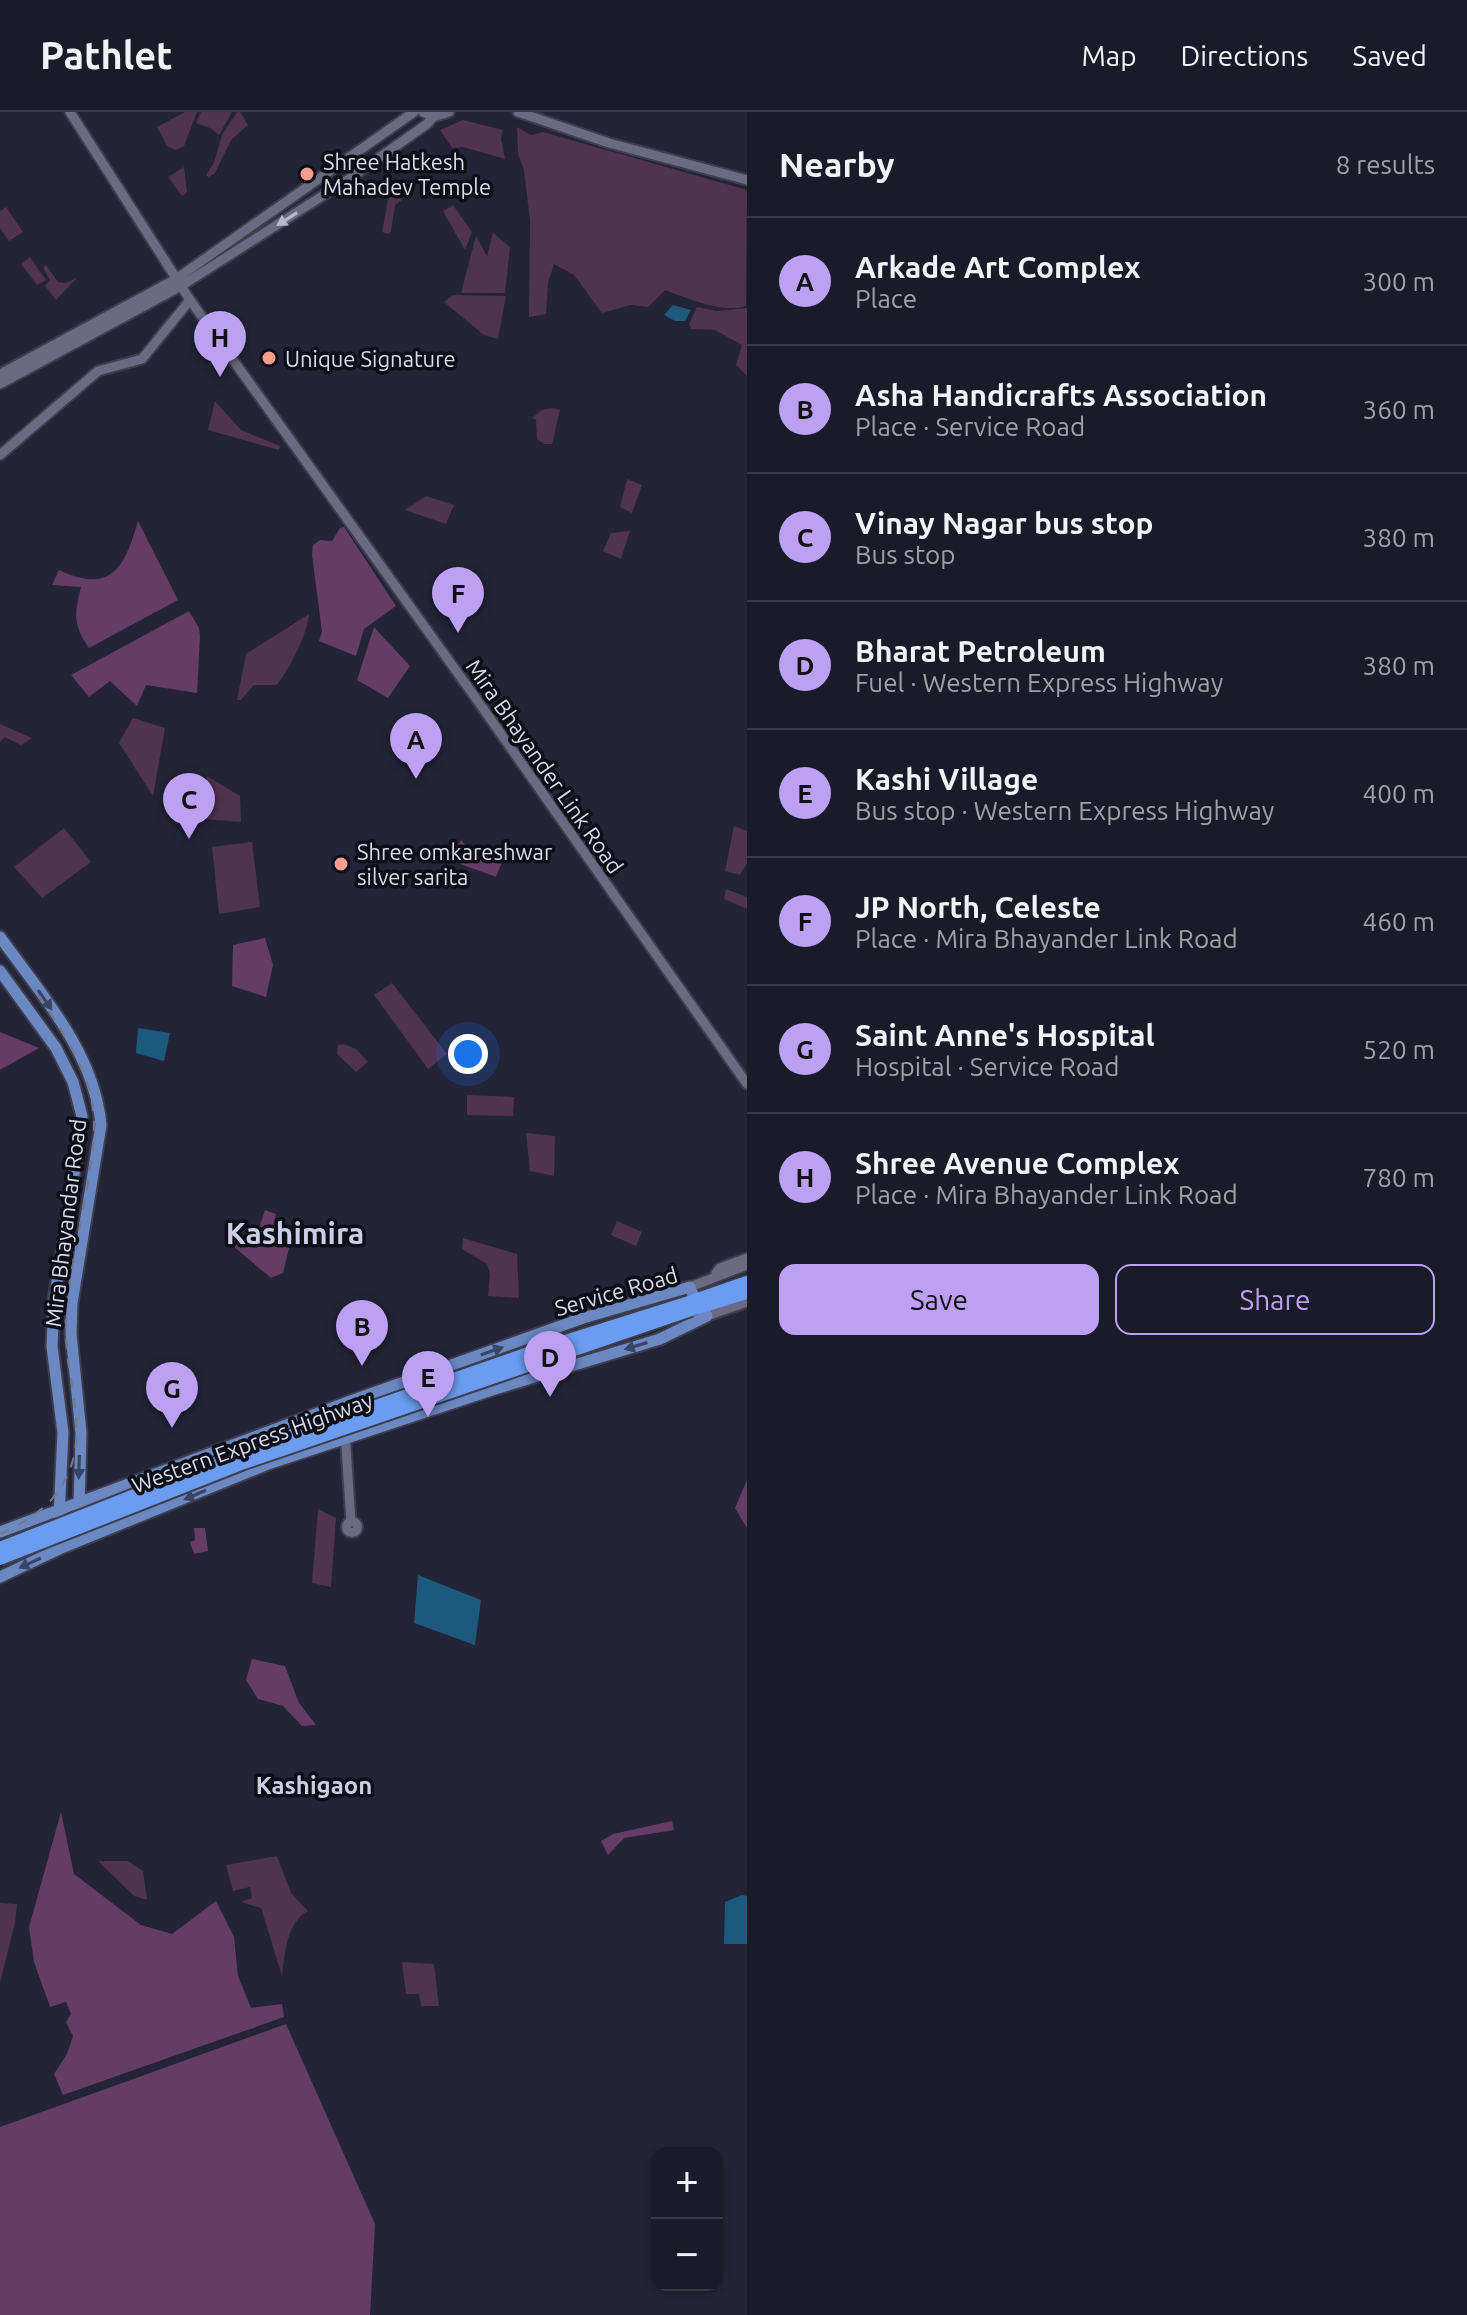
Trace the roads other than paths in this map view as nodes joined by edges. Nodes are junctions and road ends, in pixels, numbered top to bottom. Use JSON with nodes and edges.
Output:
{"nodes":[{"id":1,"x":70,"y":112,"type":"edge"},
{"id":2,"x":414,"y":112,"type":"edge"},
{"id":3,"x":423,"y":112,"type":"edge"},
{"id":4,"x":449,"y":112,"type":"edge"},
{"id":5,"x":519,"y":112,"type":"edge"},
{"id":6,"x":433,"y":117,"type":"junction"},
{"id":7,"x":747,"y":180,"type":"edge"},
{"id":8,"x":179,"y":283,"type":"junction"},
{"id":9,"x":190,"y":300,"type":"junction"},
{"id":10,"x":112,"y":319,"type":"junction"},
{"id":11,"x":0,"y":374,"type":"edge"},
{"id":12,"x":0,"y":384,"type":"edge"},
{"id":13,"x":0,"y":455,"type":"edge"},
{"id":14,"x":0,"y":937,"type":"edge"},
{"id":15,"x":0,"y":971,"type":"edge"},
{"id":16,"x":72,"y":1038,"type":"junction"},
{"id":17,"x":56,"y":1048,"type":"junction"},
{"id":18,"x":747,"y":1084,"type":"edge"},
{"id":19,"x":747,"y":1258,"type":"edge"},
{"id":20,"x":747,"y":1265,"type":"edge"},
{"id":21,"x":715,"y":1276,"type":"junction"},
{"id":22,"x":747,"y":1282,"type":"edge"},
{"id":23,"x":690,"y":1287,"type":"junction"},
{"id":24,"x":747,"y":1293,"type":"edge"},
{"id":25,"x":747,"y":1302,"type":"edge"},
{"id":26,"x":697,"y":1307,"type":"junction"},
{"id":27,"x":73,"y":1364,"type":"junction"},
{"id":28,"x":54,"y":1365,"type":"junction"},
{"id":29,"x":339,"y":1405,"type":"junction"},
{"id":30,"x":80,"y":1413,"type":"junction"},
{"id":31,"x":62,"y":1415,"type":"junction"},
{"id":32,"x":63,"y":1433,"type":"junction"},
{"id":33,"x":81,"y":1433,"type":"junction"},
{"id":34,"x":346,"y":1438,"type":"junction"},
{"id":35,"x":60,"y":1495,"type":"junction"},
{"id":36,"x":79,"y":1502,"type":"junction"},
{"id":37,"x":59,"y":1509,"type":"junction"},
{"id":38,"x":42,"y":1516,"type":"junction"},
{"id":39,"x":351,"y":1522,"type":"dead end"},
{"id":40,"x":0,"y":1532,"type":"edge"},
{"id":41,"x":79,"y":1541,"type":"junction"},
{"id":42,"x":0,"y":1548,"type":"edge"},
{"id":43,"x":59,"y":1549,"type":"junction"},
{"id":44,"x":0,"y":1559,"type":"edge"},
{"id":45,"x":0,"y":1577,"type":"edge"}],
"edges":[{"from":1,"to":8,"type":"street","name":"Mira Bhayander Link Road"},
{"from":2,"to":8,"type":"street"},
{"from":3,"to":6,"type":"street"},
{"from":4,"to":6,"type":"street"},
{"from":5,"to":7,"type":"street"},
{"from":6,"to":8,"type":"street","one_way":true},
{"from":8,"to":9,"type":"street","name":"Mira Bhayander Link Road"},
{"from":8,"to":10,"type":"street"},
{"from":9,"to":13,"type":"street"},
{"from":9,"to":18,"type":"street","name":"Mira Bhayander Link Road"},
{"from":10,"to":11,"type":"street"},
{"from":10,"to":12,"type":"street"},
{"from":14,"to":16,"type":"main road","name":"Mira Bhayandar Road","one_way":true},
{"from":15,"to":17,"type":"main road","name":"Mira Bhayandar Road"},
{"from":16,"to":17,"type":"main road"},
{"from":16,"to":27,"type":"main road","name":"Mira Bhayandar Road"},
{"from":17,"to":28,"type":"main road","name":"Mira Bhayandar Road"},
{"from":19,"to":21,"type":"street"},
{"from":20,"to":21,"type":"street"},
{"from":21,"to":23,"type":"street"},
{"from":22,"to":26,"type":"highway","name":"Western Express Highway"},
{"from":23,"to":26,"type":"main road","name":"Service Road"},
{"from":29,"to":23,"type":"main road","name":"Service Road","one_way":true},
{"from":24,"to":26,"type":"highway","name":"Western Express Highway"},
{"from":25,"to":26,"type":"street"},
{"from":26,"to":34,"type":"main road","one_way":true},
{"from":26,"to":42,"type":"highway","name":"Western Express Highway","bridge":true},
{"from":26,"to":44,"type":"highway","name":"Western Express Highway","bridge":true},
{"from":27,"to":28,"type":"main road"},
{"from":27,"to":30,"type":"main road","name":"Mira Bhayandar Road"},
{"from":28,"to":31,"type":"main road","name":"Mira Bhayandar Road"},
{"from":29,"to":34,"type":"street"},
{"from":29,"to":36,"type":"main road","name":"Service Road"},
{"from":30,"to":31,"type":"main road"},
{"from":30,"to":33,"type":"main road","name":"Mira Bhayandar Road"},
{"from":31,"to":32,"type":"main road","name":"Mira Bhayandar Road"},
{"from":32,"to":33,"type":"main road"},
{"from":32,"to":35,"type":"main road","name":"Mira Bhayandar Road"},
{"from":33,"to":36,"type":"main road","name":"Mira Bhayandar Road","one_way":true},
{"from":34,"to":39,"type":"street"},
{"from":34,"to":41,"type":"main road","one_way":true},
{"from":35,"to":37,"type":"main road","name":"Mira Bhayandar Road"},
{"from":35,"to":38,"type":"main road"},
{"from":36,"to":37,"type":"main road","name":"Service Road"},
{"from":36,"to":41,"type":"main road","name":"Mira Bhayandar Road"},
{"from":37,"to":38,"type":"main road","name":"Service Road"},
{"from":37,"to":43,"type":"main road","name":"Mira Bhayandar Road"},
{"from":38,"to":40,"type":"main road","name":"Service Road"},
{"from":41,"to":43,"type":"main road"},
{"from":43,"to":45,"type":"main road","one_way":true}]}
